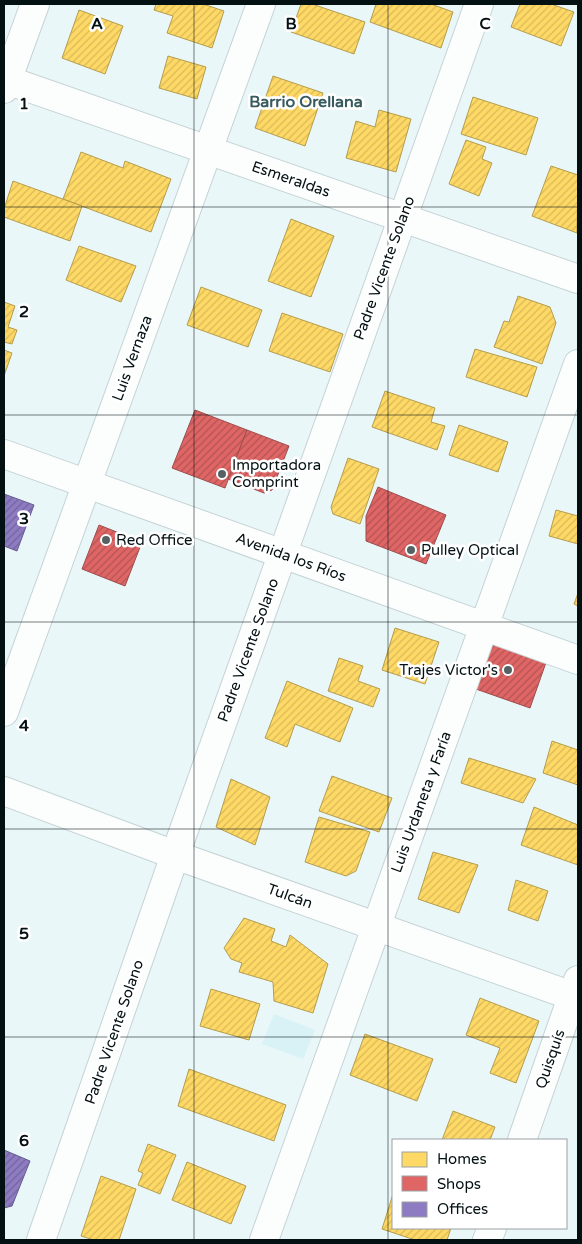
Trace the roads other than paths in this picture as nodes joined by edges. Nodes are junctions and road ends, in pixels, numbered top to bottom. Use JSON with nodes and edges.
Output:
{"nodes":[{"id":1,"x":35,"y":4,"type":"edge"},
{"id":2,"x":260,"y":4,"type":"edge"},
{"id":3,"x":479,"y":4,"type":"edge"},
{"id":4,"x":5,"y":82,"type":"edge"},
{"id":5,"x":207,"y":150,"type":"junction"},
{"id":6,"x":402,"y":218,"type":"junction"},
{"id":7,"x":578,"y":279,"type":"edge"},
{"id":8,"x":578,"y":364,"type":"edge"},
{"id":9,"x":4,"y":454,"type":"edge"},
{"id":10,"x":86,"y":484,"type":"junction"},
{"id":11,"x":282,"y":554,"type":"junction"},
{"id":12,"x":484,"y":626,"type":"junction"},
{"id":13,"x":578,"y":660,"type":"edge"},
{"id":14,"x":4,"y":712,"type":"edge"},
{"id":15,"x":4,"y":791,"type":"edge"},
{"id":16,"x":175,"y":855,"type":"junction"},
{"id":17,"x":376,"y":927,"type":"junction"},
{"id":18,"x":576,"y":991,"type":"edge"},
{"id":19,"x":522,"y":1139,"type":"edge"},
{"id":20,"x":41,"y":1240,"type":"edge"},
{"id":21,"x":264,"y":1240,"type":"edge"}],
"edges":[{"from":1,"to":4,"type":"street"},
{"from":2,"to":5,"type":"street","name":"Luis Vernaza"},
{"from":3,"to":6,"type":"street","name":"Padre Vicente Solano"},
{"from":4,"to":5,"type":"street","name":"Esmeraldas"},
{"from":5,"to":6,"type":"street","name":"Esmeraldas"},
{"from":5,"to":10,"type":"street","name":"Luis Vernaza"},
{"from":6,"to":7,"type":"street","name":"Esmeraldas"},
{"from":6,"to":11,"type":"street","name":"Padre Vicente Solano"},
{"from":8,"to":12,"type":"street","name":"Luis Urdaneta y Faría"},
{"from":9,"to":10,"type":"street","name":"Avenida los Ríos"},
{"from":10,"to":11,"type":"street","name":"Avenida los Ríos"},
{"from":10,"to":14,"type":"street","name":"Luis Vernaza"},
{"from":11,"to":12,"type":"street","name":"Avenida los Ríos"},
{"from":11,"to":16,"type":"street","name":"Padre Vicente Solano"},
{"from":12,"to":13,"type":"street","name":"Avenida los Ríos"},
{"from":12,"to":17,"type":"street","name":"Luis Urdaneta y Faría"},
{"from":15,"to":16,"type":"street","name":"Tulcán"},
{"from":16,"to":17,"type":"street","name":"Tulcán"},
{"from":16,"to":20,"type":"street","name":"Padre Vicente Solano"},
{"from":17,"to":18,"type":"street","name":"Tulcán"},
{"from":17,"to":21,"type":"street","name":"Luis Urdaneta y Faría"},
{"from":18,"to":19,"type":"street","name":"Quisquís"}]}
